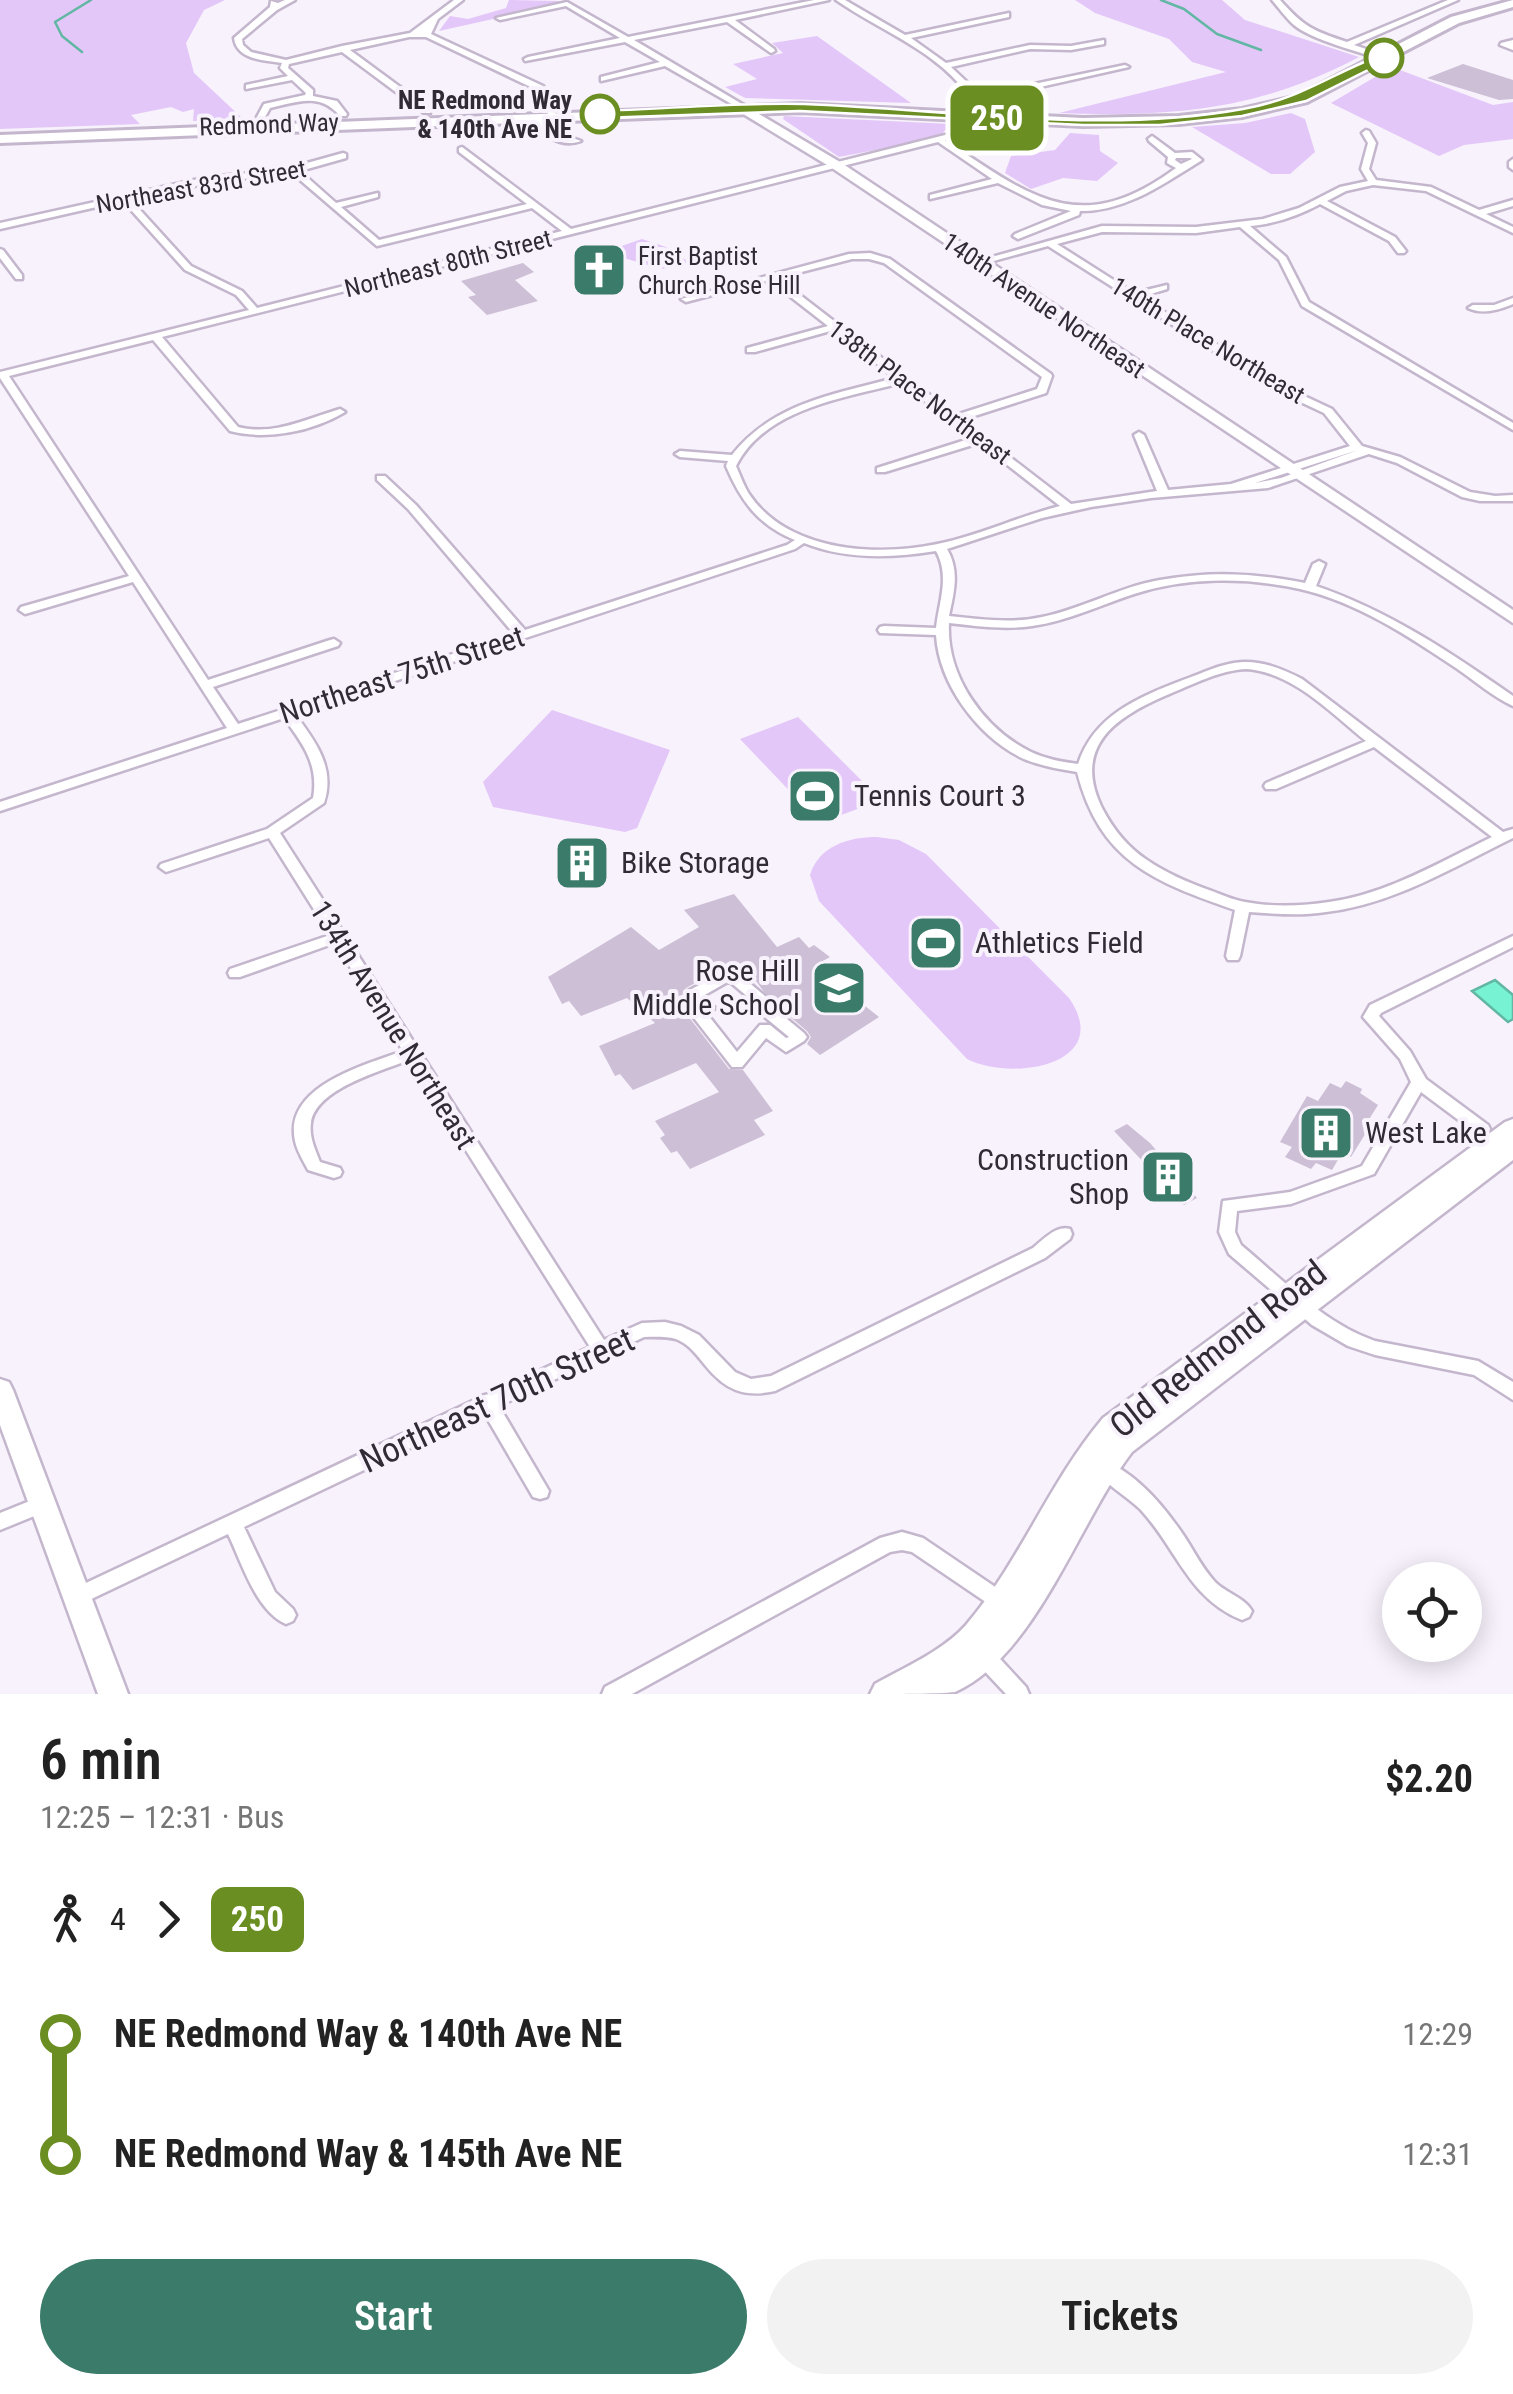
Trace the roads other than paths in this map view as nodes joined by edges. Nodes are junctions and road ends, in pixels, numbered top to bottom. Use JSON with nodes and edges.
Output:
{"nodes":[{"id":1,"x":291,"y":0,"type":"edge"},
{"id":2,"x":459,"y":0,"type":"edge"},
{"id":3,"x":825,"y":0,"type":"edge"},
{"id":4,"x":840,"y":0,"type":"edge"},
{"id":5,"x":1276,"y":0,"type":"edge"},
{"id":6,"x":1454,"y":0,"type":"edge"},
{"id":7,"x":1513,"y":3,"type":"edge"},
{"id":8,"x":276,"y":4,"type":"edge"},
{"id":9,"x":1006,"y":15,"type":"dead end"},
{"id":10,"x":435,"y":18,"type":"junction"},
{"id":11,"x":500,"y":18,"type":"dead end"},
{"id":12,"x":726,"y":18,"type":"junction"},
{"id":13,"x":412,"y":34,"type":"junction"},
{"id":14,"x":427,"y":35,"type":"junction"},
{"id":15,"x":904,"y":37,"type":"junction"},
{"id":16,"x":625,"y":39,"type":"junction"},
{"id":17,"x":1101,"y":42,"type":"dead end"},
{"id":18,"x":1346,"y":46,"type":"junction"},
{"id":19,"x":342,"y":48,"type":"junction"},
{"id":20,"x":771,"y":51,"type":"dead end"},
{"id":21,"x":1384,"y":58,"type":"junction"},
{"id":22,"x":528,"y":59,"type":"dead end"},
{"id":23,"x":286,"y":62,"type":"junction"},
{"id":24,"x":666,"y":63,"type":"junction"},
{"id":25,"x":943,"y":66,"type":"junction"},
{"id":26,"x":1125,"y":66,"type":"dead end"},
{"id":27,"x":296,"y":77,"type":"junction"},
{"id":28,"x":604,"y":79,"type":"dead end"},
{"id":29,"x":249,"y":87,"type":"dead end"},
{"id":30,"x":716,"y":92,"type":"junction"},
{"id":31,"x":309,"y":97,"type":"junction"},
{"id":32,"x":974,"y":99,"type":"junction"},
{"id":33,"x":790,"y":108,"type":"junction"},
{"id":34,"x":744,"y":109,"type":"junction"},
{"id":35,"x":428,"y":110,"type":"dead end"},
{"id":36,"x":701,"y":111,"type":"junction"},
{"id":37,"x":342,"y":114,"type":"dead end"},
{"id":38,"x":545,"y":116,"type":"junction"},
{"id":39,"x":968,"y":116,"type":"junction"},
{"id":40,"x":261,"y":118,"type":"dead end"},
{"id":41,"x":764,"y":122,"type":"junction"},
{"id":42,"x":1366,"y":133,"type":"dead end"},
{"id":43,"x":0,"y":137,"type":"edge"},
{"id":44,"x":1152,"y":140,"type":"dead end"},
{"id":45,"x":941,"y":141,"type":"junction"},
{"id":46,"x":577,"y":142,"type":"dead end"},
{"id":47,"x":462,"y":150,"type":"dead end"},
{"id":48,"x":343,"y":156,"type":"dead end"},
{"id":49,"x":1173,"y":156,"type":"junction"},
{"id":50,"x":836,"y":165,"type":"junction"},
{"id":51,"x":1181,"y":167,"type":"junction"},
{"id":52,"x":295,"y":171,"type":"junction"},
{"id":53,"x":998,"y":180,"type":"junction"},
{"id":54,"x":1373,"y":182,"type":"junction"},
{"id":55,"x":375,"y":195,"type":"dead end"},
{"id":56,"x":932,"y":196,"type":"dead end"},
{"id":57,"x":125,"y":198,"type":"junction"},
{"id":58,"x":1320,"y":201,"type":"junction"},
{"id":59,"x":1513,"y":203,"type":"edge"},
{"id":60,"x":533,"y":205,"type":"junction"},
{"id":61,"x":334,"y":206,"type":"junction"},
{"id":62,"x":1075,"y":207,"type":"junction"},
{"id":63,"x":1479,"y":213,"type":"junction"},
{"id":64,"x":0,"y":226,"type":"edge"},
{"id":65,"x":1244,"y":226,"type":"junction"},
{"id":66,"x":1513,"y":230,"type":"edge"},
{"id":67,"x":569,"y":232,"type":"junction"},
{"id":68,"x":1018,"y":236,"type":"dead end"},
{"id":69,"x":1049,"y":243,"type":"junction"},
{"id":70,"x":1401,"y":251,"type":"dead end"},
{"id":71,"x":0,"y":252,"type":"edge"},
{"id":72,"x":979,"y":262,"type":"junction"},
{"id":73,"x":18,"y":277,"type":"dead end"},
{"id":74,"x":771,"y":277,"type":"junction"},
{"id":75,"x":1164,"y":287,"type":"dead end"},
{"id":76,"x":1133,"y":296,"type":"junction"},
{"id":77,"x":686,"y":299,"type":"dead end"},
{"id":78,"x":1513,"y":301,"type":"edge"},
{"id":79,"x":1472,"y":308,"type":"dead end"},
{"id":80,"x":255,"y":311,"type":"junction"},
{"id":81,"x":834,"y":327,"type":"junction"},
{"id":82,"x":155,"y":336,"type":"junction"},
{"id":83,"x":751,"y":350,"type":"dead end"},
{"id":84,"x":1,"y":375,"type":"edge"},
{"id":85,"x":904,"y":379,"type":"junction"},
{"id":86,"x":340,"y":412,"type":"dead end"},
{"id":87,"x":954,"y":419,"type":"junction"},
{"id":88,"x":1513,"y":428,"type":"edge"},
{"id":89,"x":248,"y":434,"type":"joint"},
{"id":90,"x":1139,"y":435,"type":"dead end"},
{"id":91,"x":981,"y":439,"type":"junction"},
{"id":92,"x":1363,"y":449,"type":"junction"},
{"id":93,"x":680,"y":454,"type":"dead end"},
{"id":94,"x":735,"y":458,"type":"junction"},
{"id":95,"x":881,"y":470,"type":"dead end"},
{"id":96,"x":1294,"y":472,"type":"junction"},
{"id":97,"x":380,"y":478,"type":"dead end"},
{"id":98,"x":1232,"y":487,"type":"joint"},
{"id":99,"x":1164,"y":494,"type":"junction"},
{"id":100,"x":1513,"y":498,"type":"edge"},
{"id":101,"x":1068,"y":507,"type":"junction"},
{"id":102,"x":802,"y":540,"type":"junction"},
{"id":103,"x":940,"y":547,"type":"junction"},
{"id":104,"x":1319,"y":564,"type":"dead end"},
{"id":105,"x":135,"y":578,"type":"junction"},
{"id":106,"x":1309,"y":588,"type":"junction"},
{"id":107,"x":25,"y":610,"type":"dead end"},
{"id":108,"x":1513,"y":618,"type":"edge"},
{"id":109,"x":942,"y":626,"type":"junction"},
{"id":110,"x":884,"y":630,"type":"dead end"},
{"id":111,"x":522,"y":636,"type":"junction"},
{"id":112,"x":334,"y":643,"type":"dead end"},
{"id":113,"x":205,"y":685,"type":"junction"},
{"id":114,"x":1513,"y":702,"type":"edge"},
{"id":115,"x":287,"y":713,"type":"junction"},
{"id":116,"x":235,"y":730,"type":"junction"},
{"id":117,"x":1377,"y":742,"type":"junction"},
{"id":118,"x":1083,"y":768,"type":"junction"},
{"id":119,"x":1271,"y":786,"type":"dead end"},
{"id":120,"x":0,"y":807,"type":"edge"},
{"id":121,"x":272,"y":832,"type":"junction"},
{"id":122,"x":1508,"y":836,"type":"edge"},
{"id":123,"x":166,"y":867,"type":"dead end"},
{"id":124,"x":1242,"y":907,"type":"junction"},
{"id":125,"x":338,"y":936,"type":"junction"},
{"id":126,"x":1513,"y":942,"type":"edge"},
{"id":127,"x":1234,"y":956,"type":"dead end"},
{"id":128,"x":235,"y":973,"type":"dead end"},
{"id":129,"x":410,"y":1054,"type":"junction"},
{"id":130,"x":737,"y":1063,"type":"joint"},
{"id":131,"x":1419,"y":1082,"type":"junction"},
{"id":132,"x":1513,"y":1128,"type":"edge"},
{"id":133,"x":1482,"y":1129,"type":"dead end"},
{"id":134,"x":1513,"y":1147,"type":"edge"},
{"id":135,"x":334,"y":1172,"type":"dead end"},
{"id":136,"x":1064,"y":1234,"type":"dead end"},
{"id":137,"x":1294,"y":1299,"type":"junction"},
{"id":138,"x":600,"y":1348,"type":"junction"},
{"id":139,"x":0,"y":1390,"type":"edge"},
{"id":140,"x":1513,"y":1392,"type":"edge"},
{"id":141,"x":486,"y":1401,"type":"junction"},
{"id":142,"x":1093,"y":1464,"type":"junction"},
{"id":143,"x":540,"y":1491,"type":"dead end"},
{"id":144,"x":42,"y":1504,"type":"junction"},
{"id":145,"x":0,"y":1522,"type":"edge"},
{"id":146,"x":233,"y":1524,"type":"junction"},
{"id":147,"x":78,"y":1596,"type":"junction"},
{"id":148,"x":1010,"y":1607,"type":"junction"},
{"id":149,"x":1242,"y":1611,"type":"dead end"},
{"id":150,"x":286,"y":1615,"type":"dead end"},
{"id":151,"x":983,"y":1655,"type":"junction"},
{"id":152,"x":112,"y":1694,"type":"edge"},
{"id":153,"x":612,"y":1694,"type":"edge"},
{"id":154,"x":886,"y":1694,"type":"edge"},
{"id":155,"x":926,"y":1694,"type":"edge"},
{"id":156,"x":1018,"y":1694,"type":"edge"}],
"edges":[{"from":1,"to":8,"type":"street"},
{"from":2,"to":10,"type":"street"},
{"from":3,"to":12,"type":"street"},
{"from":4,"to":15,"type":"street"},
{"from":5,"to":18,"type":"street"},
{"from":6,"to":18,"type":"street"},
{"from":7,"to":21,"type":"main road","name":"Redmond Way"},
{"from":8,"to":23,"type":"street"},
{"from":9,"to":15,"type":"street"},
{"from":10,"to":13,"type":"street"},
{"from":10,"to":14,"type":"street"},
{"from":11,"to":16,"type":"street","name":"140th Avenue Northeast"},
{"from":12,"to":16,"type":"street"},
{"from":12,"to":20,"type":"street"},
{"from":13,"to":14,"type":"street"},
{"from":13,"to":19,"type":"street"},
{"from":14,"to":38,"type":"street"},
{"from":15,"to":25,"type":"street"},
{"from":16,"to":22,"type":"street"},
{"from":16,"to":24,"type":"street","name":"140th Avenue Northeast"},
{"from":17,"to":25,"type":"street"},
{"from":18,"to":21,"type":"street"},
{"from":19,"to":23,"type":"street"},
{"from":19,"to":35,"type":"street"},
{"from":21,"to":39,"type":"main road","name":"Redmond Way"},
{"from":23,"to":27,"type":"street"},
{"from":24,"to":28,"type":"street"},
{"from":24,"to":30,"type":"street","name":"140th Avenue Northeast"},
{"from":25,"to":32,"type":"street"},
{"from":26,"to":32,"type":"street"},
{"from":27,"to":29,"type":"street"},
{"from":27,"to":31,"type":"street"},
{"from":30,"to":34,"type":"street","name":"140th Avenue Northeast"},
{"from":30,"to":36,"type":"street"},
{"from":31,"to":37,"type":"street"},
{"from":31,"to":40,"type":"street"},
{"from":32,"to":39,"type":"street"},
{"from":33,"to":34,"type":"main road","name":"Redmond Way"},
{"from":33,"to":39,"type":"main road","name":"Redmond Way"},
{"from":33,"to":41,"type":"main road"},
{"from":34,"to":36,"type":"main road","name":"Redmond Way"},
{"from":34,"to":41,"type":"main road","name":"140th Avenue Northeast"},
{"from":36,"to":38,"type":"main road","name":"Redmond Way"},
{"from":36,"to":41,"type":"main road"},
{"from":38,"to":43,"type":"main road","name":"Redmond Way"},
{"from":38,"to":46,"type":"street"},
{"from":39,"to":45,"type":"street","name":"Northeast 80th Street"},
{"from":41,"to":50,"type":"main road","name":"140th Avenue Northeast"},
{"from":42,"to":54,"type":"street"},
{"from":44,"to":49,"type":"street"},
{"from":45,"to":50,"type":"street","name":"Northeast 80th Street"},
{"from":45,"to":53,"type":"street"},
{"from":47,"to":60,"type":"street"},
{"from":48,"to":52,"type":"street","name":"Northeast 83rd Street"},
{"from":49,"to":51,"type":"street"},
{"from":49,"to":51,"type":"street"},
{"from":50,"to":67,"type":"street","name":"Northeast 80th Street"},
{"from":50,"to":72,"type":"main road","name":"140th Avenue Northeast"},
{"from":51,"to":62,"type":"street"},
{"from":52,"to":57,"type":"street","name":"Northeast 83rd Street"},
{"from":52,"to":61,"type":"street"},
{"from":53,"to":56,"type":"street"},
{"from":53,"to":62,"type":"street"},
{"from":54,"to":58,"type":"street"},
{"from":54,"to":63,"type":"street"},
{"from":55,"to":61,"type":"street"},
{"from":57,"to":64,"type":"street","name":"Northeast 83rd Street"},
{"from":57,"to":80,"type":"street"},
{"from":58,"to":65,"type":"street"},
{"from":58,"to":70,"type":"street"},
{"from":59,"to":63,"type":"street"},
{"from":60,"to":61,"type":"street"},
{"from":60,"to":67,"type":"street"},
{"from":62,"to":68,"type":"street"},
{"from":63,"to":66,"type":"street"},
{"from":65,"to":69,"type":"street"},
{"from":65,"to":88,"type":"street"},
{"from":67,"to":80,"type":"street","name":"Northeast 80th Street"},
{"from":69,"to":72,"type":"street"},
{"from":69,"to":76,"type":"street","name":"140th Place Northeast"},
{"from":71,"to":73,"type":"street"},
{"from":72,"to":96,"type":"main road","name":"140th Avenue Northeast"},
{"from":74,"to":77,"type":"street"},
{"from":74,"to":81,"type":"street","name":"138th Place Northeast"},
{"from":74,"to":87,"type":"street"},
{"from":75,"to":76,"type":"street"},
{"from":76,"to":92,"type":"street","name":"140th Place Northeast"},
{"from":78,"to":79,"type":"street"},
{"from":80,"to":82,"type":"street","name":"Northeast 80th Street"},
{"from":81,"to":83,"type":"street"},
{"from":81,"to":85,"type":"street","name":"138th Place Northeast"},
{"from":82,"to":84,"type":"street","name":"Northeast 80th Street"},
{"from":82,"to":89,"type":"street"},
{"from":84,"to":105,"type":"street"},
{"from":85,"to":87,"type":"street","name":"138th Place Northeast"},
{"from":85,"to":94,"type":"street"},
{"from":86,"to":89,"type":"street"},
{"from":87,"to":91,"type":"street","name":"138th Place Northeast"},
{"from":90,"to":99,"type":"street"},
{"from":91,"to":95,"type":"street"},
{"from":91,"to":101,"type":"street","name":"138th Place Northeast"},
{"from":92,"to":96,"type":"street"},
{"from":92,"to":100,"type":"street"},
{"from":93,"to":94,"type":"street"},
{"from":94,"to":102,"type":"street"},
{"from":96,"to":98,"type":"street"},
{"from":96,"to":108,"type":"main road","name":"140th Avenue Northeast"},
{"from":97,"to":111,"type":"street"},
{"from":98,"to":99,"type":"street"},
{"from":99,"to":101,"type":"street"},
{"from":101,"to":103,"type":"street"},
{"from":102,"to":103,"type":"street"},
{"from":102,"to":111,"type":"street","name":"Northeast 75th Street"},
{"from":103,"to":109,"type":"street"},
{"from":104,"to":106,"type":"street"},
{"from":105,"to":107,"type":"street"},
{"from":105,"to":113,"type":"street"},
{"from":106,"to":109,"type":"street"},
{"from":106,"to":114,"type":"street"},
{"from":109,"to":110,"type":"street"},
{"from":109,"to":118,"type":"street"},
{"from":111,"to":115,"type":"street","name":"Northeast 75th Street"},
{"from":112,"to":113,"type":"street"},
{"from":113,"to":116,"type":"street"},
{"from":115,"to":116,"type":"street","name":"Northeast 75th Street"},
{"from":115,"to":121,"type":"street"},
{"from":116,"to":120,"type":"street","name":"Northeast 75th Street"},
{"from":117,"to":118,"type":"street"},
{"from":117,"to":119,"type":"street"},
{"from":117,"to":122,"type":"street"},
{"from":118,"to":124,"type":"street"},
{"from":121,"to":123,"type":"street"},
{"from":121,"to":125,"type":"street","name":"134th Avenue Northeast"},
{"from":122,"to":124,"type":"street"},
{"from":124,"to":127,"type":"street"},
{"from":125,"to":128,"type":"street"},
{"from":125,"to":129,"type":"street","name":"134th Avenue Northeast"},
{"from":126,"to":131,"type":"street"},
{"from":129,"to":135,"type":"street"},
{"from":129,"to":138,"type":"street","name":"134th Avenue Northeast"},
{"from":130,"to":130,"type":"street"},
{"from":131,"to":133,"type":"street"},
{"from":131,"to":137,"type":"street"},
{"from":132,"to":137,"type":"main road","name":"Old Redmond Road"},
{"from":134,"to":137,"type":"main road","name":"Old Redmond Road"},
{"from":136,"to":138,"type":"street","name":"Northeast 70th Street"},
{"from":137,"to":140,"type":"street"},
{"from":137,"to":142,"type":"main road","name":"Old Redmond Road"},
{"from":138,"to":141,"type":"street","name":"Northeast 70th Street"},
{"from":139,"to":144,"type":"main road"},
{"from":141,"to":143,"type":"street"},
{"from":141,"to":146,"type":"street","name":"Northeast 70th Street"},
{"from":142,"to":148,"type":"main road","name":"Old Redmond Road"},
{"from":142,"to":149,"type":"street"},
{"from":144,"to":145,"type":"street"},
{"from":144,"to":147,"type":"main road"},
{"from":146,"to":147,"type":"street","name":"Northeast 70th Street"},
{"from":146,"to":150,"type":"street"},
{"from":147,"to":152,"type":"main road"},
{"from":148,"to":151,"type":"main road","name":"Old Redmond Road"},
{"from":148,"to":153,"type":"street"},
{"from":148,"to":154,"type":"main road","name":"Old Redmond Road"},
{"from":151,"to":155,"type":"main road","name":"Old Redmond Road"},
{"from":151,"to":156,"type":"street"}]}
